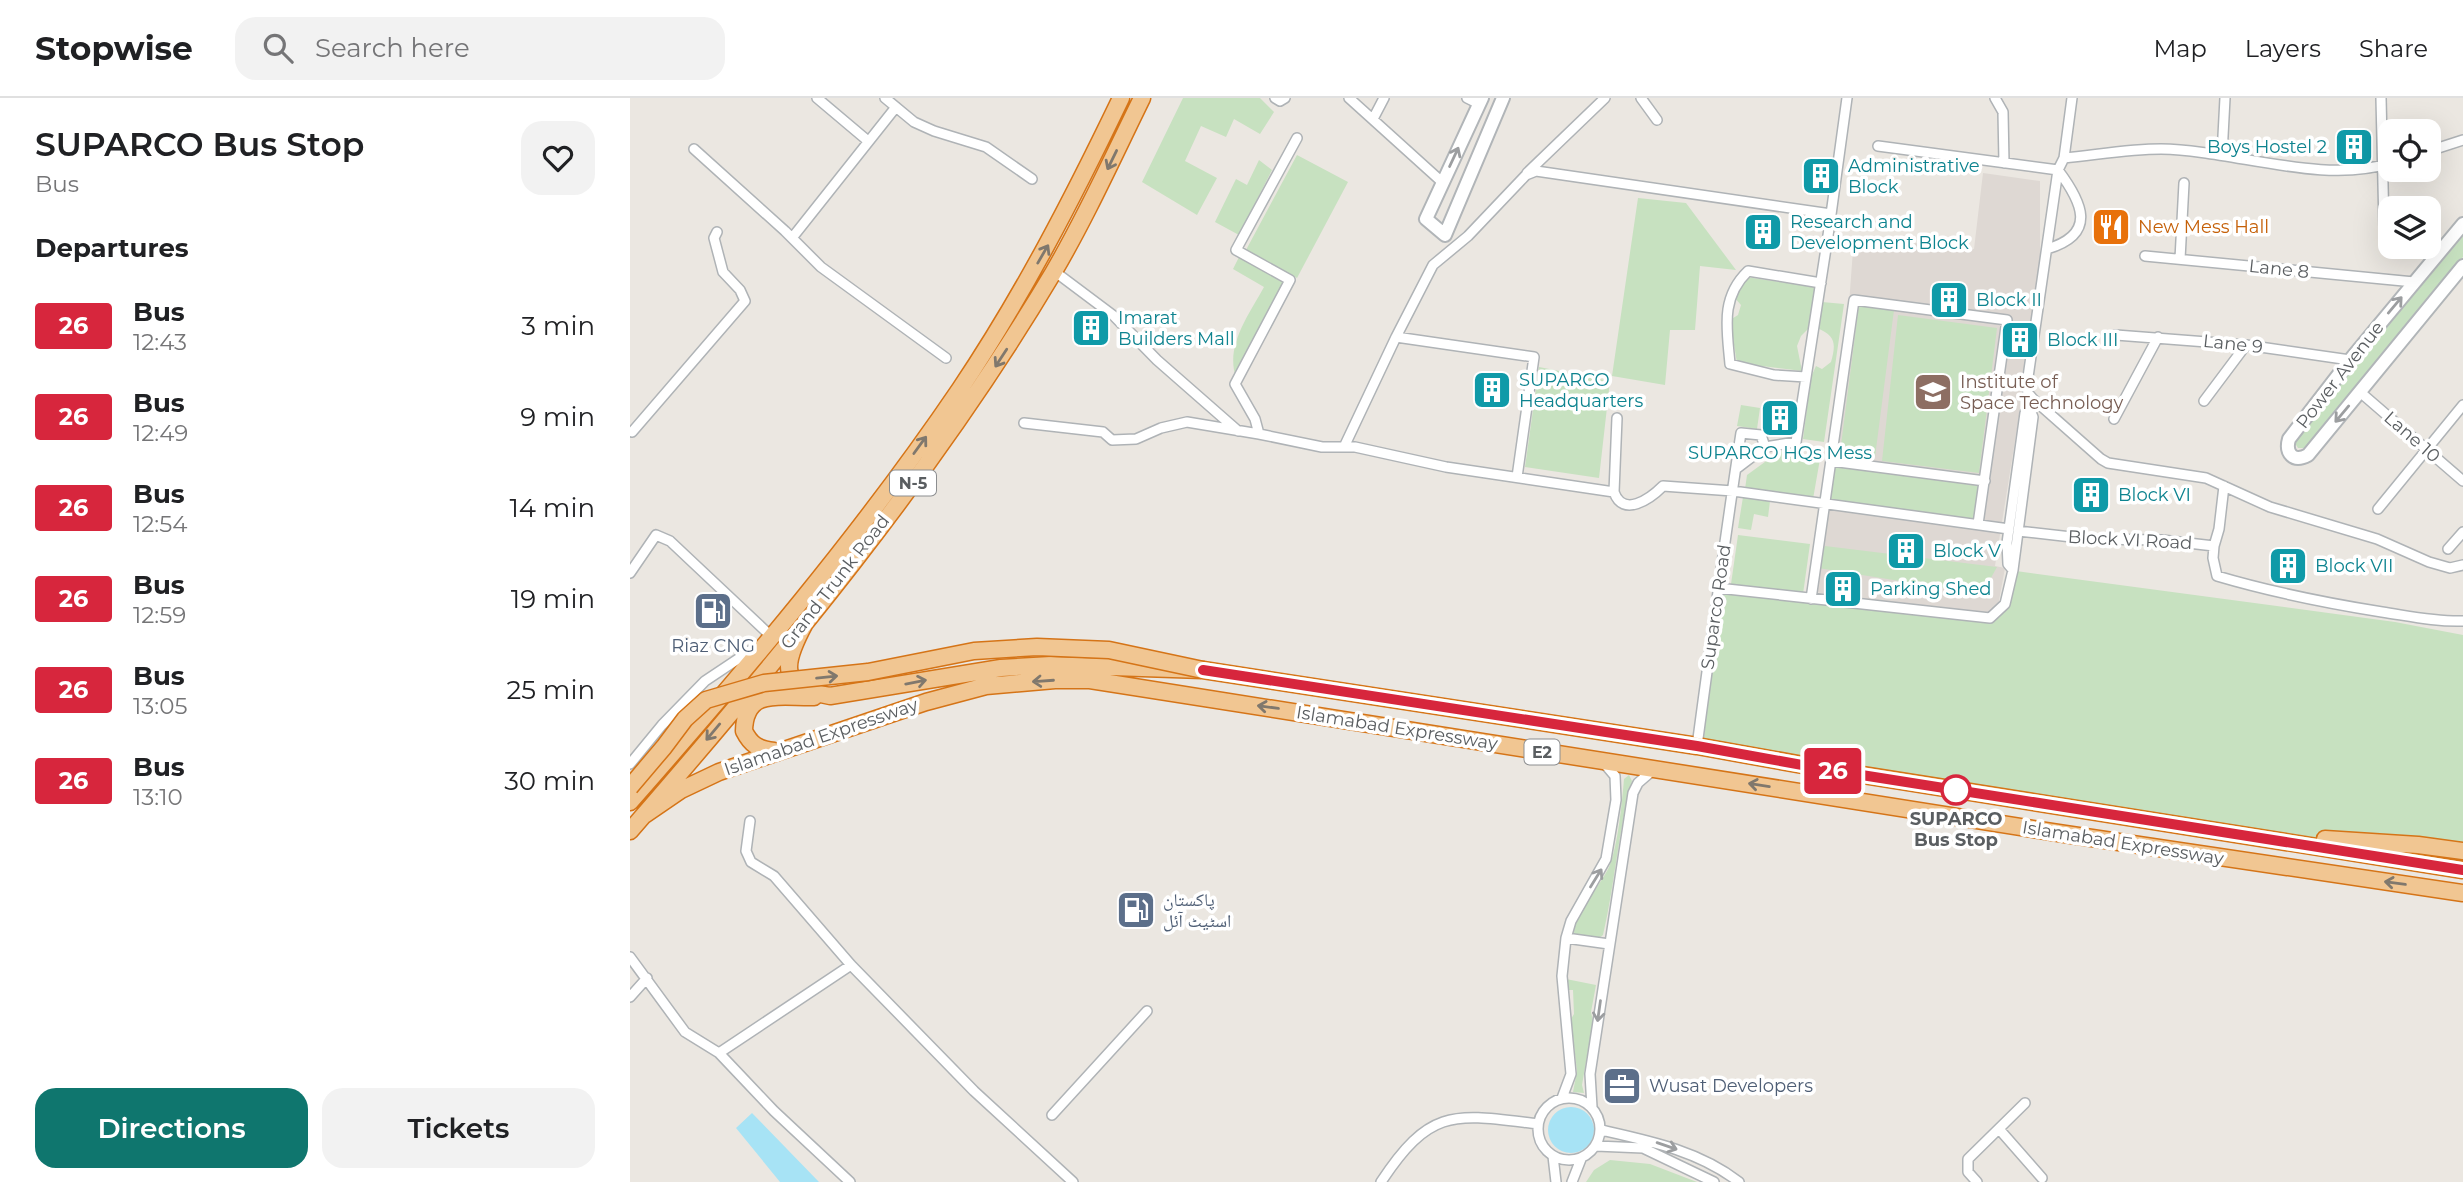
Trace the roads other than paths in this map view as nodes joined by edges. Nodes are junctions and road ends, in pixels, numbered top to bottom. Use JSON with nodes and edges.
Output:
{"nodes":[{"id":1,"x":817,"y":98,"type":"edge"},
{"id":2,"x":885,"y":98,"type":"edge"},
{"id":3,"x":1121,"y":98,"type":"edge"},
{"id":4,"x":1142,"y":98,"type":"edge"},
{"id":5,"x":1349,"y":98,"type":"edge"},
{"id":6,"x":1384,"y":98,"type":"edge"},
{"id":7,"x":1605,"y":98,"type":"edge"},
{"id":8,"x":1641,"y":98,"type":"edge"},
{"id":9,"x":1847,"y":98,"type":"edge"},
{"id":10,"x":1995,"y":98,"type":"edge"},
{"id":11,"x":2072,"y":98,"type":"edge"},
{"id":12,"x":2225,"y":98,"type":"edge"},
{"id":13,"x":2381,"y":98,"type":"edge"},
{"id":14,"x":1504,"y":99,"type":"edge"},
{"id":15,"x":1476,"y":100,"type":"edge"},
{"id":16,"x":895,"y":107,"type":"junction"},
{"id":17,"x":2383,"y":119,"type":"edge"},
{"id":18,"x":1373,"y":120,"type":"junction"},
{"id":19,"x":1657,"y":120,"type":"dead end"},
{"id":20,"x":1297,"y":138,"type":"dead end"},
{"id":21,"x":868,"y":141,"type":"junction"},
{"id":22,"x":2463,"y":141,"type":"edge"},
{"id":23,"x":1878,"y":146,"type":"dead end"},
{"id":24,"x":2441,"y":147,"type":"edge"},
{"id":25,"x":694,"y":149,"type":"dead end"},
{"id":26,"x":2222,"y":155,"type":"junction"},
{"id":27,"x":2064,"y":159,"type":"junction"},
{"id":28,"x":2004,"y":163,"type":"junction"},
{"id":29,"x":2378,"y":167,"type":"edge"},
{"id":30,"x":2058,"y":170,"type":"junction"},
{"id":31,"x":1526,"y":175,"type":"junction"},
{"id":32,"x":1032,"y":179,"type":"dead end"},
{"id":33,"x":1442,"y":182,"type":"junction"},
{"id":34,"x":2184,"y":183,"type":"dead end"},
{"id":35,"x":1831,"y":214,"type":"junction"},
{"id":36,"x":2463,"y":224,"type":"edge"},
{"id":37,"x":717,"y":232,"type":"dead end"},
{"id":38,"x":792,"y":238,"type":"junction"},
{"id":39,"x":2047,"y":249,"type":"junction"},
{"id":40,"x":2145,"y":256,"type":"dead end"},
{"id":41,"x":2180,"y":259,"type":"junction"},
{"id":42,"x":2463,"y":266,"type":"edge"},
{"id":43,"x":1054,"y":271,"type":"junction"},
{"id":44,"x":2414,"y":282,"type":"junction"},
{"id":45,"x":1821,"y":283,"type":"junction"},
{"id":46,"x":2116,"y":335,"type":"dead end"},
{"id":47,"x":1396,"y":337,"type":"junction"},
{"id":48,"x":2158,"y":337,"type":"junction"},
{"id":49,"x":2246,"y":345,"type":"junction"},
{"id":50,"x":946,"y":358,"type":"dead end"},
{"id":51,"x":2350,"y":360,"type":"junction"},
{"id":52,"x":1806,"y":377,"type":"junction"},
{"id":53,"x":2360,"y":392,"type":"junction"},
{"id":54,"x":2204,"y":401,"type":"dead end"},
{"id":55,"x":2032,"y":404,"type":"junction"},
{"id":56,"x":2463,"y":405,"type":"edge"},
{"id":57,"x":1617,"y":418,"type":"dead end"},
{"id":58,"x":2114,"y":419,"type":"dead end"},
{"id":59,"x":1024,"y":423,"type":"dead end"},
{"id":60,"x":1238,"y":431,"type":"junction"},
{"id":61,"x":632,"y":432,"type":"dead end"},
{"id":62,"x":1259,"y":435,"type":"junction"},
{"id":63,"x":1345,"y":447,"type":"junction"},
{"id":64,"x":1765,"y":447,"type":"junction"},
{"id":65,"x":2426,"y":450,"type":"junction"},
{"id":66,"x":1831,"y":461,"type":"junction"},
{"id":67,"x":1736,"y":468,"type":"junction"},
{"id":68,"x":1517,"y":477,"type":"junction"},
{"id":69,"x":1985,"y":481,"type":"junction"},
{"id":70,"x":2463,"y":481,"type":"edge"},
{"id":71,"x":2224,"y":486,"type":"junction"},
{"id":72,"x":1732,"y":491,"type":"junction"},
{"id":73,"x":1614,"y":492,"type":"junction"},
{"id":74,"x":1825,"y":505,"type":"junction"},
{"id":75,"x":2378,"y":509,"type":"dead end"},
{"id":76,"x":1978,"y":524,"type":"junction"},
{"id":77,"x":2014,"y":531,"type":"junction"},
{"id":78,"x":2463,"y":532,"type":"edge"},
{"id":79,"x":2214,"y":546,"type":"junction"},
{"id":80,"x":2448,"y":549,"type":"dead end"},
{"id":81,"x":2463,"y":565,"type":"edge"},
{"id":82,"x":630,"y":573,"type":"edge"},
{"id":83,"x":1718,"y":588,"type":"junction"},
{"id":84,"x":1811,"y":599,"type":"junction"},
{"id":85,"x":2463,"y":621,"type":"edge"},
{"id":86,"x":804,"y":623,"type":"junction"},
{"id":87,"x":772,"y":637,"type":"junction"},
{"id":88,"x":1203,"y":670,"type":"junction"},
{"id":89,"x":830,"y":696,"type":"junction"},
{"id":90,"x":1697,"y":746,"type":"junction"},
{"id":91,"x":777,"y":752,"type":"junction"},
{"id":92,"x":1602,"y":761,"type":"junction"},
{"id":93,"x":630,"y":764,"type":"edge"},
{"id":94,"x":1655,"y":769,"type":"junction"},
{"id":95,"x":630,"y":787,"type":"edge"},
{"id":96,"x":630,"y":802,"type":"edge"},
{"id":97,"x":643,"y":816,"type":"junction"},
{"id":98,"x":750,"y":821,"type":"dead end"},
{"id":99,"x":630,"y":831,"type":"edge"},
{"id":100,"x":2221,"y":832,"type":"junction"},
{"id":101,"x":2463,"y":851,"type":"edge"},
{"id":102,"x":2463,"y":870,"type":"edge"},
{"id":103,"x":2463,"y":893,"type":"edge"},
{"id":104,"x":1566,"y":938,"type":"junction"},
{"id":105,"x":1609,"y":944,"type":"junction"},
{"id":106,"x":630,"y":957,"type":"edge"},
{"id":107,"x":851,"y":965,"type":"junction"},
{"id":108,"x":647,"y":978,"type":"junction"},
{"id":109,"x":630,"y":997,"type":"edge"},
{"id":110,"x":1147,"y":1011,"type":"dead end"},
{"id":111,"x":719,"y":1053,"type":"junction"},
{"id":112,"x":1562,"y":1098,"type":"junction"},
{"id":113,"x":2025,"y":1103,"type":"dead end"},
{"id":114,"x":1592,"y":1107,"type":"junction"},
{"id":115,"x":1052,"y":1115,"type":"dead end"},
{"id":116,"x":1538,"y":1124,"type":"junction"},
{"id":117,"x":1998,"y":1129,"type":"junction"},
{"id":118,"x":1601,"y":1130,"type":"junction"},
{"id":119,"x":1596,"y":1146,"type":"junction"},
{"id":120,"x":1553,"y":1156,"type":"junction"},
{"id":121,"x":1581,"y":1159,"type":"junction"},
{"id":122,"x":2042,"y":1178,"type":"dead end"},
{"id":123,"x":850,"y":1182,"type":"edge"},
{"id":124,"x":1073,"y":1182,"type":"edge"},
{"id":125,"x":1381,"y":1182,"type":"edge"},
{"id":126,"x":1556,"y":1182,"type":"edge"},
{"id":127,"x":1572,"y":1182,"type":"edge"},
{"id":128,"x":1714,"y":1182,"type":"edge"},
{"id":129,"x":1740,"y":1182,"type":"edge"},
{"id":130,"x":1977,"y":1182,"type":"edge"}],
"edges":[{"from":1,"to":21,"type":"street"},
{"from":2,"to":16,"type":"street"},
{"from":87,"to":3,"type":"highway","name":"Grand Trunk Road","number":"N-5","one_way":true},
{"from":4,"to":43,"type":"highway","name":"Grand Trunk Road","number":"N-5","one_way":true},
{"from":5,"to":18,"type":"street"},
{"from":6,"to":18,"type":"street"},
{"from":7,"to":31,"type":"street"},
{"from":8,"to":19,"type":"street"},
{"from":9,"to":35,"type":"street"},
{"from":10,"to":28,"type":"street"},
{"from":11,"to":27,"type":"street"},
{"from":12,"to":26,"type":"street"},
{"from":13,"to":17,"type":"street"},
{"from":14,"to":33,"type":"street"},
{"from":33,"to":15,"type":"street","one_way":true},
{"from":16,"to":21,"type":"street"},
{"from":16,"to":32,"type":"street"},
{"from":18,"to":33,"type":"street"},
{"from":20,"to":62,"type":"street"},
{"from":21,"to":38,"type":"street"},
{"from":22,"to":24,"type":"street"},
{"from":23,"to":28,"type":"street"},
{"from":25,"to":38,"type":"street"},
{"from":26,"to":27,"type":"street"},
{"from":26,"to":29,"type":"street"},
{"from":27,"to":30,"type":"street"},
{"from":28,"to":30,"type":"street"},
{"from":30,"to":39,"type":"street"},
{"from":30,"to":39,"type":"street"},
{"from":31,"to":35,"type":"street"},
{"from":31,"to":47,"type":"street"},
{"from":34,"to":41,"type":"street"},
{"from":35,"to":45,"type":"street"},
{"from":36,"to":44,"type":"street","name":"Power Avenue"},
{"from":37,"to":61,"type":"street"},
{"from":38,"to":50,"type":"street"},
{"from":39,"to":55,"type":"street"},
{"from":40,"to":41,"type":"street","name":"Lane 8"},
{"from":41,"to":44,"type":"street","name":"Lane 8"},
{"from":42,"to":53,"type":"street","name":"Power Avenue"},
{"from":43,"to":60,"type":"street"},
{"from":43,"to":86,"type":"highway","name":"Grand Trunk Road","number":"N-5","one_way":true},
{"from":51,"to":44,"type":"street","name":"Power Avenue","one_way":true},
{"from":45,"to":52,"type":"street"},
{"from":45,"to":52,"type":"street"},
{"from":46,"to":48,"type":"street","name":"Lane 9"},
{"from":47,"to":63,"type":"street"},
{"from":47,"to":68,"type":"street"},
{"from":48,"to":49,"type":"street","name":"Lane 9"},
{"from":48,"to":58,"type":"street"},
{"from":49,"to":51,"type":"street","name":"Lane 9"},
{"from":49,"to":54,"type":"street"},
{"from":53,"to":51,"type":"street","name":"Power Avenue","one_way":true},
{"from":52,"to":64,"type":"street"},
{"from":53,"to":65,"type":"street","name":"Lane 10"},
{"from":55,"to":71,"type":"street"},
{"from":55,"to":77,"type":"street"},
{"from":56,"to":65,"type":"street"},
{"from":57,"to":73,"type":"street"},
{"from":59,"to":60,"type":"street","name":"Block VI Road"},
{"from":60,"to":62,"type":"street","name":"Block VI Road"},
{"from":62,"to":63,"type":"street","name":"Block VI Road"},
{"from":63,"to":68,"type":"street","name":"Block VI Road"},
{"from":64,"to":67,"type":"street"},
{"from":64,"to":67,"type":"street","name":"Suparco Road"},
{"from":65,"to":70,"type":"street","name":"Lane 10"},
{"from":65,"to":75,"type":"street"},
{"from":66,"to":69,"type":"street"},
{"from":66,"to":69,"type":"street"},
{"from":66,"to":74,"type":"street"},
{"from":67,"to":72,"type":"street","name":"Suparco Road"},
{"from":68,"to":73,"type":"street","name":"Block VI Road"},
{"from":69,"to":76,"type":"street"},
{"from":71,"to":79,"type":"street"},
{"from":71,"to":81,"type":"street"},
{"from":72,"to":73,"type":"street","name":"Block VI Road"},
{"from":72,"to":74,"type":"street","name":"Block VI Road"},
{"from":72,"to":83,"type":"street","name":"Suparco Road"},
{"from":74,"to":76,"type":"street","name":"Block VI Road"},
{"from":74,"to":84,"type":"street"},
{"from":76,"to":77,"type":"street","name":"Block VI Road"},
{"from":77,"to":79,"type":"street","name":"Block VI Road"},
{"from":77,"to":84,"type":"street"},
{"from":78,"to":80,"type":"street"},
{"from":79,"to":85,"type":"street","name":"Block VI Road"},
{"from":82,"to":87,"type":"street"},
{"from":83,"to":84,"type":"street"},
{"from":83,"to":90,"type":"street","name":"Suparco Road"},
{"from":86,"to":89,"type":"highway"},
{"from":86,"to":97,"type":"highway","name":"Grand Trunk Road","number":"N-5","one_way":true},
{"from":87,"to":93,"type":"street"},
{"from":87,"to":96,"type":"highway","name":"Grand Trunk Road","number":"N-5"},
{"from":89,"to":88,"type":"highway","one_way":true},
{"from":88,"to":90,"type":"highway","name":"Islamabad Expressway","number":"E2"},
{"from":95,"to":88,"type":"highway","one_way":true,"bridge":true},
{"from":89,"to":91,"type":"highway"},
{"from":90,"to":100,"type":"highway","name":"Islamabad Expressway","number":"E2"},
{"from":92,"to":91,"type":"highway","name":"Islamabad Expressway","number":"E2","one_way":true},
{"from":91,"to":97,"type":"highway","name":"Islamabad Expressway","number":"E2"},
{"from":92,"to":94,"type":"highway","name":"Islamabad Expressway","number":"E2"},
{"from":104,"to":92,"type":"street","one_way":true},
{"from":103,"to":94,"type":"highway","name":"Islamabad Expressway","number":"E2","one_way":true},
{"from":94,"to":105,"type":"street"},
{"from":97,"to":99,"type":"highway","name":"Grand Trunk Road","number":"N-5"},
{"from":98,"to":107,"type":"street"},
{"from":100,"to":101,"type":"highway"},
{"from":100,"to":102,"type":"highway","name":"Islamabad Expressway","number":"E2"},
{"from":104,"to":105,"type":"street"},
{"from":104,"to":112,"type":"street"},
{"from":105,"to":114,"type":"street","one_way":true},
{"from":106,"to":108,"type":"street"},
{"from":107,"to":111,"type":"street"},
{"from":107,"to":124,"type":"street"},
{"from":108,"to":109,"type":"street"},
{"from":108,"to":111,"type":"street"},
{"from":110,"to":115,"type":"street"},
{"from":111,"to":123,"type":"street"},
{"from":112,"to":114,"type":"street"},
{"from":112,"to":116,"type":"street"},
{"from":113,"to":117,"type":"street"},
{"from":114,"to":118,"type":"street"},
{"from":116,"to":120,"type":"street"},
{"from":116,"to":125,"type":"street"},
{"from":117,"to":122,"type":"street"},
{"from":117,"to":130,"type":"street"},
{"from":118,"to":119,"type":"street"},
{"from":118,"to":129,"type":"street","one_way":true},
{"from":119,"to":121,"type":"street"},
{"from":119,"to":128,"type":"street"},
{"from":120,"to":121,"type":"street"},
{"from":120,"to":126,"type":"street"},
{"from":121,"to":127,"type":"street"}]}
